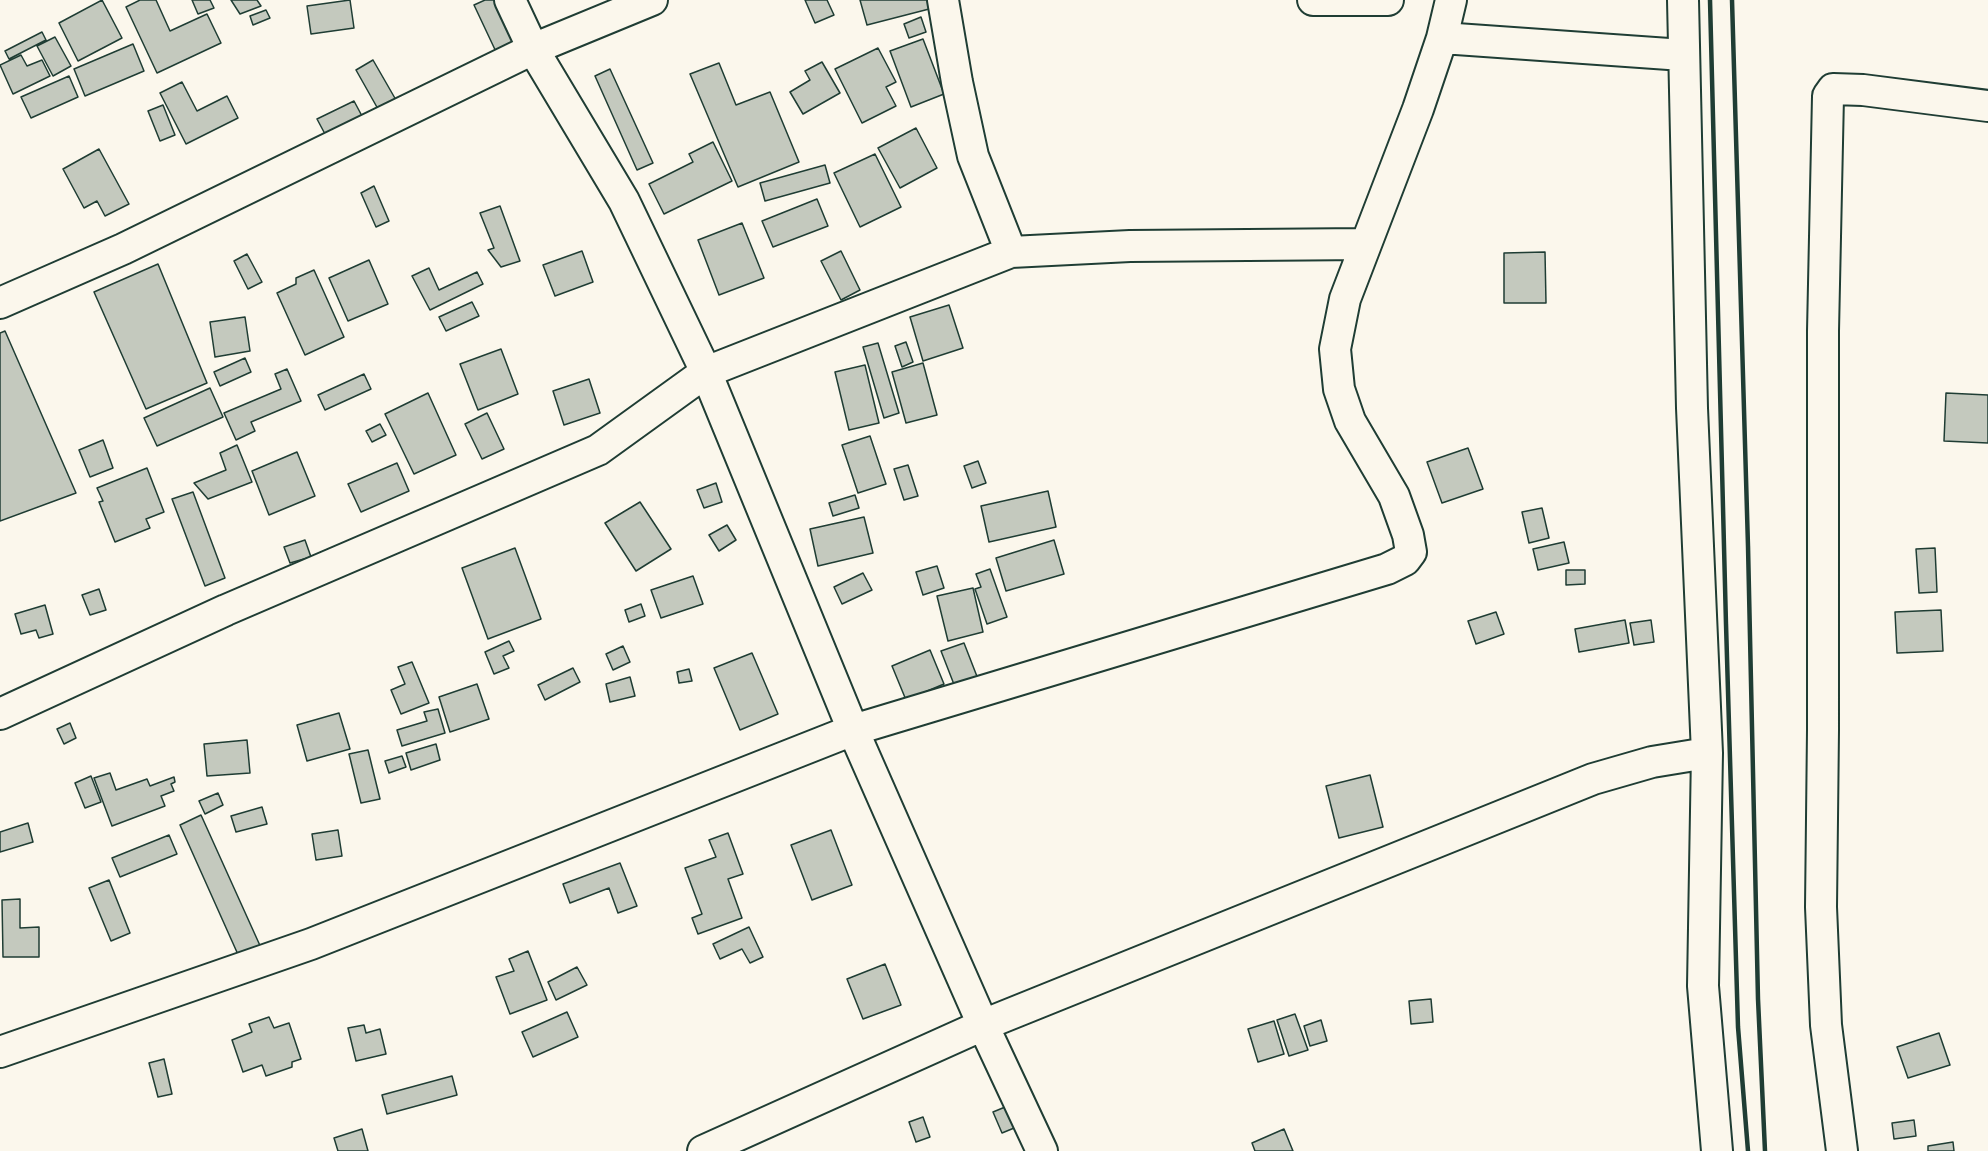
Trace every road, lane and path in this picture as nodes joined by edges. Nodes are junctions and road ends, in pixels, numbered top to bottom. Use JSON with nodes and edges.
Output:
{"nodes":[{"id":1,"x":510,"y":0,"type":"edge"},
{"id":2,"x":652,"y":0,"type":"edge"},
{"id":3,"x":943,"y":0,"type":"edge"},
{"id":4,"x":1313,"y":0,"type":"edge"},
{"id":5,"x":1388,"y":0,"type":"edge"},
{"id":6,"x":1451,"y":0,"type":"edge"},
{"id":7,"x":1683,"y":0,"type":"edge"},
{"id":8,"x":1442,"y":38,"type":"junction"},
{"id":9,"x":533,"y":49,"type":"junction"},
{"id":10,"x":1683,"y":55,"type":"junction"},
{"id":11,"x":1988,"y":106,"type":"edge"},
{"id":12,"x":1365,"y":244,"type":"junction"},
{"id":13,"x":1011,"y":252,"type":"junction"},
{"id":14,"x":0,"y":303,"type":"edge"},
{"id":15,"x":706,"y":372,"type":"junction"},
{"id":16,"x":0,"y":714,"type":"edge"},
{"id":17,"x":853,"y":730,"type":"junction"},
{"id":18,"x":1707,"y":753,"type":"junction"},
{"id":19,"x":982,"y":1024,"type":"junction"},
{"id":20,"x":0,"y":1052,"type":"edge"},
{"id":21,"x":703,"y":1151,"type":"edge"},
{"id":22,"x":1042,"y":1151,"type":"edge"},
{"id":23,"x":1718,"y":1151,"type":"edge"},
{"id":24,"x":1842,"y":1151,"type":"edge"}],
"edges":[{"from":1,"to":9,"type":"street"},
{"from":2,"to":9,"type":"street"},
{"from":3,"to":13,"type":"street"},
{"from":4,"to":5,"type":"street"},
{"from":6,"to":8,"type":"street"},
{"from":7,"to":10,"type":"street"},
{"from":8,"to":10,"type":"street"},
{"from":8,"to":12,"type":"street"},
{"from":9,"to":14,"type":"street"},
{"from":9,"to":15,"type":"street"},
{"from":10,"to":18,"type":"street"},
{"from":11,"to":24,"type":"street"},
{"from":12,"to":13,"type":"street"},
{"from":12,"to":17,"type":"street"},
{"from":13,"to":15,"type":"street"},
{"from":15,"to":16,"type":"street"},
{"from":15,"to":17,"type":"street"},
{"from":17,"to":19,"type":"street"},
{"from":17,"to":20,"type":"street"},
{"from":18,"to":19,"type":"street"},
{"from":18,"to":23,"type":"street"},
{"from":19,"to":21,"type":"street"},
{"from":19,"to":22,"type":"street"}]}
